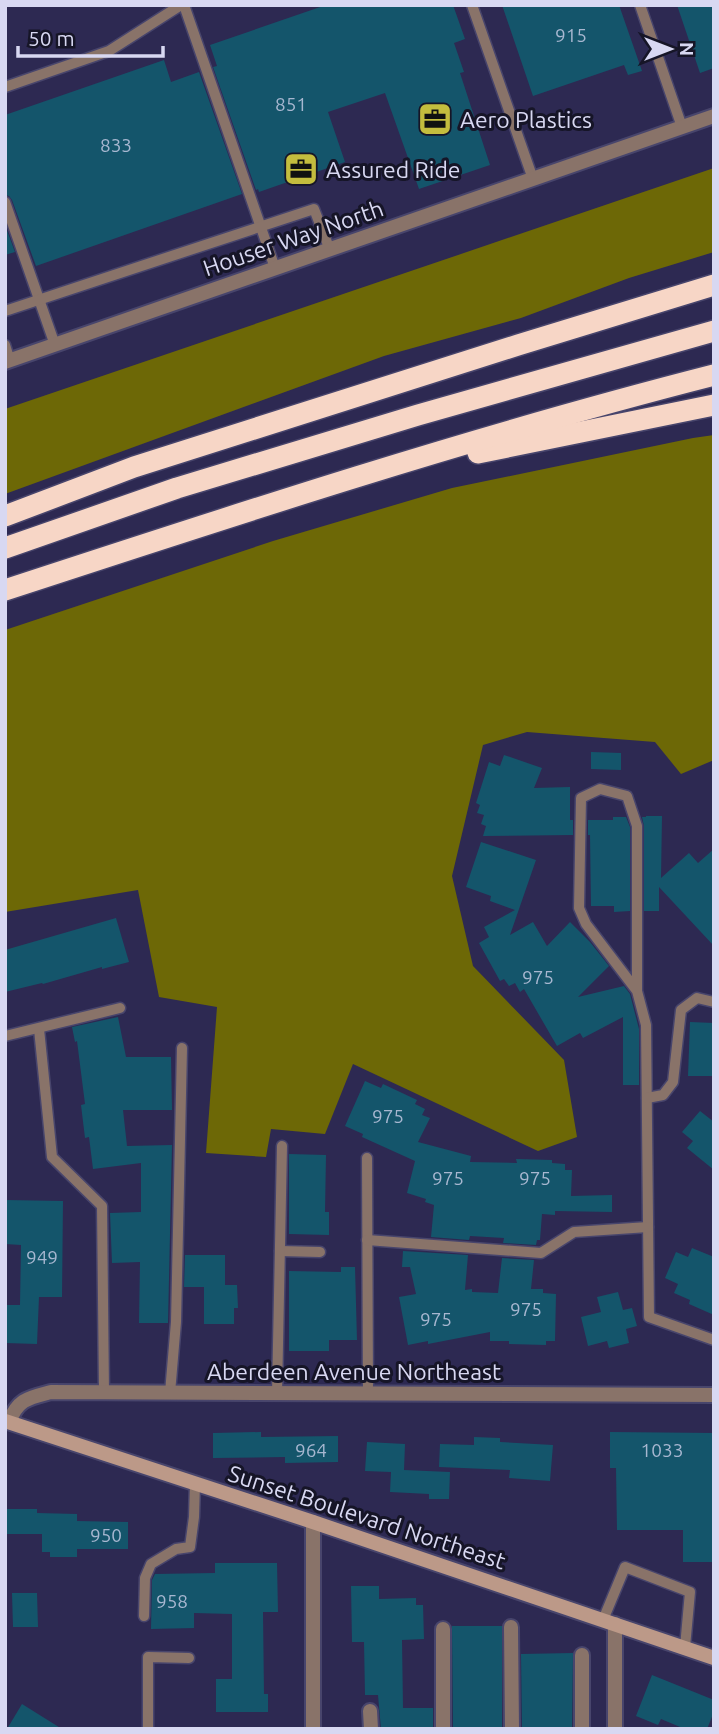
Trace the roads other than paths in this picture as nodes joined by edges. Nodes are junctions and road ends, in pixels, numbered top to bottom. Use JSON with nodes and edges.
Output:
{"nodes":[{"id":1,"x":182,"y":5,"type":"edge"},
{"id":2,"x":472,"y":5,"type":"edge"},
{"id":3,"x":640,"y":5,"type":"edge"},
{"id":4,"x":5,"y":87,"type":"edge"},
{"id":5,"x":714,"y":116,"type":"edge"},
{"id":6,"x":682,"y":127,"type":"junction"},
{"id":7,"x":533,"y":179,"type":"junction"},
{"id":8,"x":5,"y":202,"type":"edge"},
{"id":9,"x":261,"y":227,"type":"junction"},
{"id":10,"x":330,"y":250,"type":"junction"},
{"id":11,"x":275,"y":268,"type":"junction"},
{"id":12,"x":714,"y":285,"type":"edge"},
{"id":13,"x":39,"y":299,"type":"junction"},
{"id":14,"x":5,"y":311,"type":"edge"},
{"id":15,"x":714,"y":331,"type":"edge"},
{"id":16,"x":5,"y":345,"type":"edge"},
{"id":17,"x":55,"y":345,"type":"junction"},
{"id":18,"x":8,"y":361,"type":"edge"},
{"id":19,"x":714,"y":375,"type":"edge"},
{"id":20,"x":714,"y":405,"type":"edge"},
{"id":21,"x":342,"y":480,"type":"junction"},
{"id":22,"x":5,"y":516,"type":"edge"},
{"id":23,"x":5,"y":548,"type":"edge"},
{"id":24,"x":5,"y":590,"type":"edge"},
{"id":25,"x":637,"y":991,"type":"junction"},
{"id":26,"x":714,"y":1002,"type":"edge"},
{"id":27,"x":120,"y":1007,"type":"dead end"},
{"id":28,"x":39,"y":1029,"type":"junction"},
{"id":29,"x":5,"y":1036,"type":"edge"},
{"id":30,"x":182,"y":1048,"type":"dead end"},
{"id":31,"x":647,"y":1098,"type":"junction"},
{"id":32,"x":282,"y":1146,"type":"dead end"},
{"id":33,"x":367,"y":1158,"type":"dead end"},
{"id":34,"x":648,"y":1227,"type":"junction"},
{"id":35,"x":367,"y":1240,"type":"junction"},
{"id":36,"x":280,"y":1251,"type":"junction"},
{"id":37,"x":320,"y":1252,"type":"dead end"},
{"id":38,"x":714,"y":1340,"type":"edge"},
{"id":39,"x":104,"y":1392,"type":"junction"},
{"id":40,"x":170,"y":1393,"type":"junction"},
{"id":41,"x":369,"y":1393,"type":"junction"},
{"id":42,"x":278,"y":1394,"type":"junction"},
{"id":43,"x":714,"y":1395,"type":"edge"},
{"id":44,"x":7,"y":1422,"type":"edge"},
{"id":45,"x":195,"y":1483,"type":"junction"},
{"id":46,"x":313,"y":1522,"type":"junction"},
{"id":47,"x":145,"y":1616,"type":"dead end"},
{"id":48,"x":609,"y":1622,"type":"junction"},
{"id":49,"x":511,"y":1627,"type":"dead end"},
{"id":50,"x":443,"y":1629,"type":"dead end"},
{"id":51,"x":685,"y":1647,"type":"junction"},
{"id":52,"x":582,"y":1655,"type":"dead end"},
{"id":53,"x":189,"y":1658,"type":"dead end"},
{"id":54,"x":714,"y":1658,"type":"edge"},
{"id":55,"x":370,"y":1711,"type":"dead end"},
{"id":56,"x":148,"y":1729,"type":"edge"},
{"id":57,"x":313,"y":1729,"type":"edge"},
{"id":58,"x":371,"y":1729,"type":"edge"},
{"id":59,"x":443,"y":1729,"type":"edge"},
{"id":60,"x":512,"y":1729,"type":"edge"},
{"id":61,"x":582,"y":1729,"type":"edge"},
{"id":62,"x":615,"y":1729,"type":"edge"}],
"edges":[{"from":1,"to":4,"type":"lane"},
{"from":1,"to":9,"type":"lane"},
{"from":2,"to":7,"type":"lane"},
{"from":3,"to":6,"type":"lane"},
{"from":5,"to":6,"type":"street","name":"Houser Way North"},
{"from":6,"to":7,"type":"street","name":"Houser Way North"},
{"from":7,"to":10,"type":"street","name":"Houser Way North"},
{"from":8,"to":13,"type":"lane"},
{"from":9,"to":10,"type":"lane"},
{"from":9,"to":11,"type":"lane"},
{"from":9,"to":13,"type":"lane"},
{"from":10,"to":11,"type":"street","name":"Houser Way North"},
{"from":11,"to":17,"type":"street","name":"Houser Way North"},
{"from":12,"to":22,"type":"highway"},
{"from":13,"to":14,"type":"lane"},
{"from":13,"to":17,"type":"lane"},
{"from":15,"to":23,"type":"highway"},
{"from":16,"to":18,"type":"lane"},
{"from":17,"to":18,"type":"street","name":"Houser Way North"},
{"from":19,"to":21,"type":"highway"},
{"from":20,"to":21,"type":"highway"},
{"from":21,"to":24,"type":"highway"},
{"from":25,"to":25,"type":"lane"},
{"from":25,"to":31,"type":"lane"},
{"from":26,"to":31,"type":"lane"},
{"from":27,"to":28,"type":"lane"},
{"from":28,"to":29,"type":"lane"},
{"from":28,"to":39,"type":"lane"},
{"from":30,"to":40,"type":"lane"},
{"from":31,"to":34,"type":"lane"},
{"from":32,"to":36,"type":"lane"},
{"from":33,"to":35,"type":"lane"},
{"from":34,"to":35,"type":"lane"},
{"from":34,"to":38,"type":"lane"},
{"from":35,"to":41,"type":"lane"},
{"from":36,"to":37,"type":"lane"},
{"from":36,"to":42,"type":"lane"},
{"from":39,"to":40,"type":"street","name":"Aberdeen Avenue Northeast"},
{"from":39,"to":44,"type":"street","name":"Aberdeen Avenue Northeast"},
{"from":40,"to":42,"type":"street","name":"Aberdeen Avenue Northeast"},
{"from":41,"to":42,"type":"street","name":"Aberdeen Avenue Northeast"},
{"from":41,"to":43,"type":"street","name":"Aberdeen Avenue Northeast"},
{"from":44,"to":45,"type":"main road","name":"Sunset Boulevard Northeast"},
{"from":45,"to":46,"type":"main road","name":"Sunset Boulevard Northeast"},
{"from":45,"to":47,"type":"lane"},
{"from":46,"to":48,"type":"main road","name":"Sunset Boulevard Northeast"},
{"from":46,"to":57,"type":"street"},
{"from":48,"to":51,"type":"main road","name":"Sunset Boulevard Northeast"},
{"from":48,"to":51,"type":"lane"},
{"from":48,"to":62,"type":"street"},
{"from":49,"to":60,"type":"street"},
{"from":50,"to":59,"type":"street"},
{"from":51,"to":54,"type":"main road","name":"Sunset Boulevard Northeast"},
{"from":52,"to":61,"type":"street"},
{"from":53,"to":56,"type":"lane"},
{"from":55,"to":58,"type":"street"}]}
